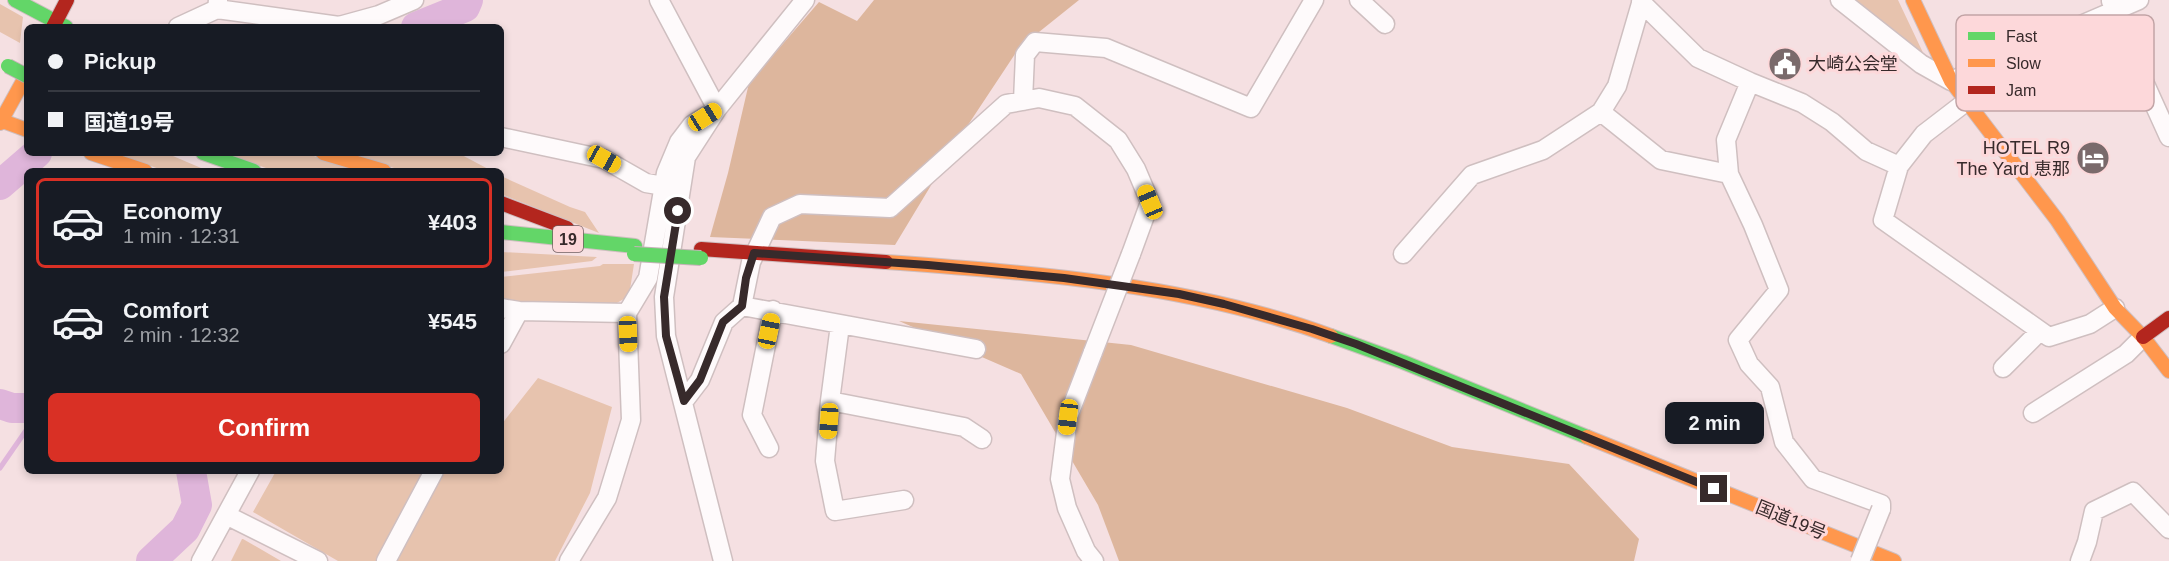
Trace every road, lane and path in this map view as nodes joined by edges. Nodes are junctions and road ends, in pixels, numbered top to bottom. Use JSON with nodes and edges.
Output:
{"nodes":[{"id":1,"x":15,"y":0,"type":"edge"},
{"id":2,"x":67,"y":0,"type":"edge"},
{"id":3,"x":414,"y":0,"type":"edge"},
{"id":4,"x":659,"y":0,"type":"edge"},
{"id":5,"x":805,"y":0,"type":"edge"},
{"id":6,"x":1314,"y":0,"type":"edge"},
{"id":7,"x":1359,"y":0,"type":"edge"},
{"id":8,"x":1840,"y":0,"type":"edge"},
{"id":9,"x":1913,"y":0,"type":"edge"},
{"id":10,"x":2139,"y":0,"type":"edge"},
{"id":11,"x":1641,"y":1,"type":"edge"},
{"id":12,"x":217,"y":4,"type":"edge"},
{"id":13,"x":2113,"y":5,"type":"edge"},
{"id":14,"x":2092,"y":15,"type":"edge"},
{"id":15,"x":56,"y":24,"type":"edge"},
{"id":16,"x":58,"y":24,"type":"edge"},
{"id":17,"x":183,"y":24,"type":"edge"},
{"id":18,"x":328,"y":24,"type":"edge"},
{"id":19,"x":346,"y":24,"type":"edge"},
{"id":20,"x":1385,"y":24,"type":"dead end"},
{"id":21,"x":5,"y":60,"type":"edge"},
{"id":22,"x":24,"y":65,"type":"edge"},
{"id":23,"x":24,"y":73,"type":"edge"},
{"id":24,"x":1956,"y":79,"type":"edge"},
{"id":25,"x":24,"y":80,"type":"edge"},
{"id":26,"x":1951,"y":81,"type":"junction"},
{"id":27,"x":1750,"y":82,"type":"junction"},
{"id":28,"x":1956,"y":87,"type":"edge"},
{"id":29,"x":1023,"y":101,"type":"junction"},
{"id":30,"x":2154,"y":104,"type":"edge"},
{"id":31,"x":717,"y":109,"type":"junction"},
{"id":32,"x":1956,"y":109,"type":"edge"},
{"id":33,"x":1975,"y":111,"type":"edge"},
{"id":34,"x":1601,"y":112,"type":"junction"},
{"id":35,"x":0,"y":121,"type":"edge"},
{"id":36,"x":24,"y":129,"type":"edge"},
{"id":37,"x":2169,"y":137,"type":"edge"},
{"id":38,"x":504,"y":138,"type":"edge"},
{"id":39,"x":100,"y":156,"type":"edge"},
{"id":40,"x":200,"y":156,"type":"edge"},
{"id":41,"x":202,"y":156,"type":"edge"},
{"id":42,"x":333,"y":156,"type":"edge"},
{"id":43,"x":1899,"y":166,"type":"junction"},
{"id":44,"x":137,"y":168,"type":"edge"},
{"id":45,"x":222,"y":168,"type":"edge"},
{"id":46,"x":244,"y":168,"type":"edge"},
{"id":47,"x":374,"y":168,"type":"edge"},
{"id":48,"x":1729,"y":174,"type":"junction"},
{"id":49,"x":664,"y":186,"type":"junction"},
{"id":50,"x":504,"y":204,"type":"edge"},
{"id":51,"x":504,"y":232,"type":"edge"},
{"id":52,"x":504,"y":239,"type":"edge"},
{"id":53,"x":589,"y":241,"type":"junction"},
{"id":54,"x":552,"y":246,"type":"junction"},
{"id":55,"x":532,"y":249,"type":"dead end"},
{"id":56,"x":635,"y":250,"type":"junction"},
{"id":57,"x":1403,"y":254,"type":"dead end"},
{"id":58,"x":752,"y":257,"type":"junction"},
{"id":59,"x":742,"y":306,"type":"junction"},
{"id":60,"x":2115,"y":308,"type":"junction"},
{"id":61,"x":510,"y":310,"type":"edge"},
{"id":62,"x":773,"y":310,"type":"junction"},
{"id":63,"x":627,"y":313,"type":"junction"},
{"id":64,"x":2169,"y":318,"type":"edge"},
{"id":65,"x":840,"y":325,"type":"junction"},
{"id":66,"x":2040,"y":330,"type":"junction"},
{"id":67,"x":504,"y":333,"type":"edge"},
{"id":68,"x":2144,"y":337,"type":"junction"},
{"id":69,"x":976,"y":349,"type":"dead end"},
{"id":70,"x":2003,"y":368,"type":"dead end"},
{"id":71,"x":2169,"y":371,"type":"edge"},
{"id":72,"x":684,"y":401,"type":"junction"},
{"id":73,"x":830,"y":401,"type":"junction"},
{"id":74,"x":2033,"y":413,"type":"dead end"},
{"id":75,"x":982,"y":439,"type":"dead end"},
{"id":76,"x":769,"y":448,"type":"dead end"},
{"id":77,"x":248,"y":474,"type":"edge"},
{"id":78,"x":432,"y":474,"type":"edge"},
{"id":79,"x":904,"y":500,"type":"dead end"},
{"id":80,"x":226,"y":515,"type":"junction"},
{"id":81,"x":2169,"y":529,"type":"edge"},
{"id":82,"x":201,"y":561,"type":"edge"},
{"id":83,"x":318,"y":561,"type":"edge"},
{"id":84,"x":386,"y":561,"type":"edge"},
{"id":85,"x":569,"y":561,"type":"edge"},
{"id":86,"x":723,"y":561,"type":"edge"},
{"id":87,"x":1094,"y":561,"type":"edge"},
{"id":88,"x":1860,"y":561,"type":"edge"},
{"id":89,"x":1869,"y":561,"type":"edge"},
{"id":90,"x":1894,"y":561,"type":"edge"},
{"id":91,"x":2080,"y":561,"type":"edge"}],
"edges":[{"from":1,"to":15,"type":"main road"},
{"from":2,"to":16,"type":"main road"},
{"from":3,"to":19,"type":"street"},
{"from":4,"to":31,"type":"street"},
{"from":5,"to":31,"type":"street"},
{"from":6,"to":29,"type":"street"},
{"from":7,"to":20,"type":"street"},
{"from":8,"to":26,"type":"street"},
{"from":9,"to":26,"type":"main road"},
{"from":10,"to":13,"type":"street"},
{"from":11,"to":27,"type":"street"},
{"from":11,"to":34,"type":"street"},
{"from":12,"to":17,"type":"street"},
{"from":12,"to":18,"type":"street"},
{"from":13,"to":14,"type":"street"},
{"from":21,"to":22,"type":"main road"},
{"from":21,"to":23,"type":"main road","bridge":true},
{"from":24,"to":26,"type":"street"},
{"from":25,"to":35,"type":"main road"},
{"from":26,"to":28,"type":"main road"},
{"from":27,"to":43,"type":"street"},
{"from":27,"to":48,"type":"street"},
{"from":29,"to":58,"type":"street"},
{"from":29,"to":87,"type":"street","bridge":true},
{"from":30,"to":37,"type":"street"},
{"from":31,"to":49,"type":"street"},
{"from":31,"to":72,"type":"street"},
{"from":32,"to":43,"type":"street"},
{"from":33,"to":60,"type":"main road"},
{"from":34,"to":48,"type":"street"},
{"from":34,"to":57,"type":"street"},
{"from":35,"to":36,"type":"main road"},
{"from":38,"to":49,"type":"street"},
{"from":39,"to":44,"type":"main road"},
{"from":40,"to":45,"type":"main road"},
{"from":41,"to":46,"type":"main road"},
{"from":42,"to":47,"type":"main road"},
{"from":43,"to":66,"type":"street"},
{"from":48,"to":88,"type":"street","bridge":true},
{"from":49,"to":63,"type":"street"},
{"from":50,"to":53,"type":"main road"},
{"from":51,"to":53,"type":"main road","name":"国道19号","number":"19"},
{"from":52,"to":54,"type":"main road","name":"国道19号","number":"19"},
{"from":53,"to":56,"type":"main road","name":"国道19号","number":"19"},
{"from":54,"to":55,"type":"main road"},
{"from":54,"to":56,"type":"main road","name":"国道19号","number":"19"},
{"from":56,"to":58,"type":"main road","name":"国道19号","number":"19","bridge":true},
{"from":58,"to":59,"type":"street"},
{"from":58,"to":89,"type":"main road","name":"国道19号","number":"19"},
{"from":58,"to":90,"type":"main road","name":"国道19号","number":"19"},
{"from":59,"to":62,"type":"street"},
{"from":59,"to":72,"type":"street"},
{"from":60,"to":66,"type":"street"},
{"from":60,"to":68,"type":"main road"},
{"from":61,"to":63,"type":"street"},
{"from":61,"to":67,"type":"street"},
{"from":62,"to":65,"type":"street"},
{"from":62,"to":76,"type":"street"},
{"from":63,"to":85,"type":"street"},
{"from":64,"to":68,"type":"main road"},
{"from":65,"to":69,"type":"street"},
{"from":65,"to":73,"type":"street"},
{"from":66,"to":70,"type":"street"},
{"from":68,"to":71,"type":"main road"},
{"from":68,"to":74,"type":"street"},
{"from":72,"to":86,"type":"street"},
{"from":73,"to":75,"type":"street"},
{"from":73,"to":79,"type":"street"},
{"from":77,"to":80,"type":"street"},
{"from":78,"to":84,"type":"street"},
{"from":80,"to":82,"type":"street"},
{"from":80,"to":83,"type":"street"},
{"from":81,"to":91,"type":"street"}]}
